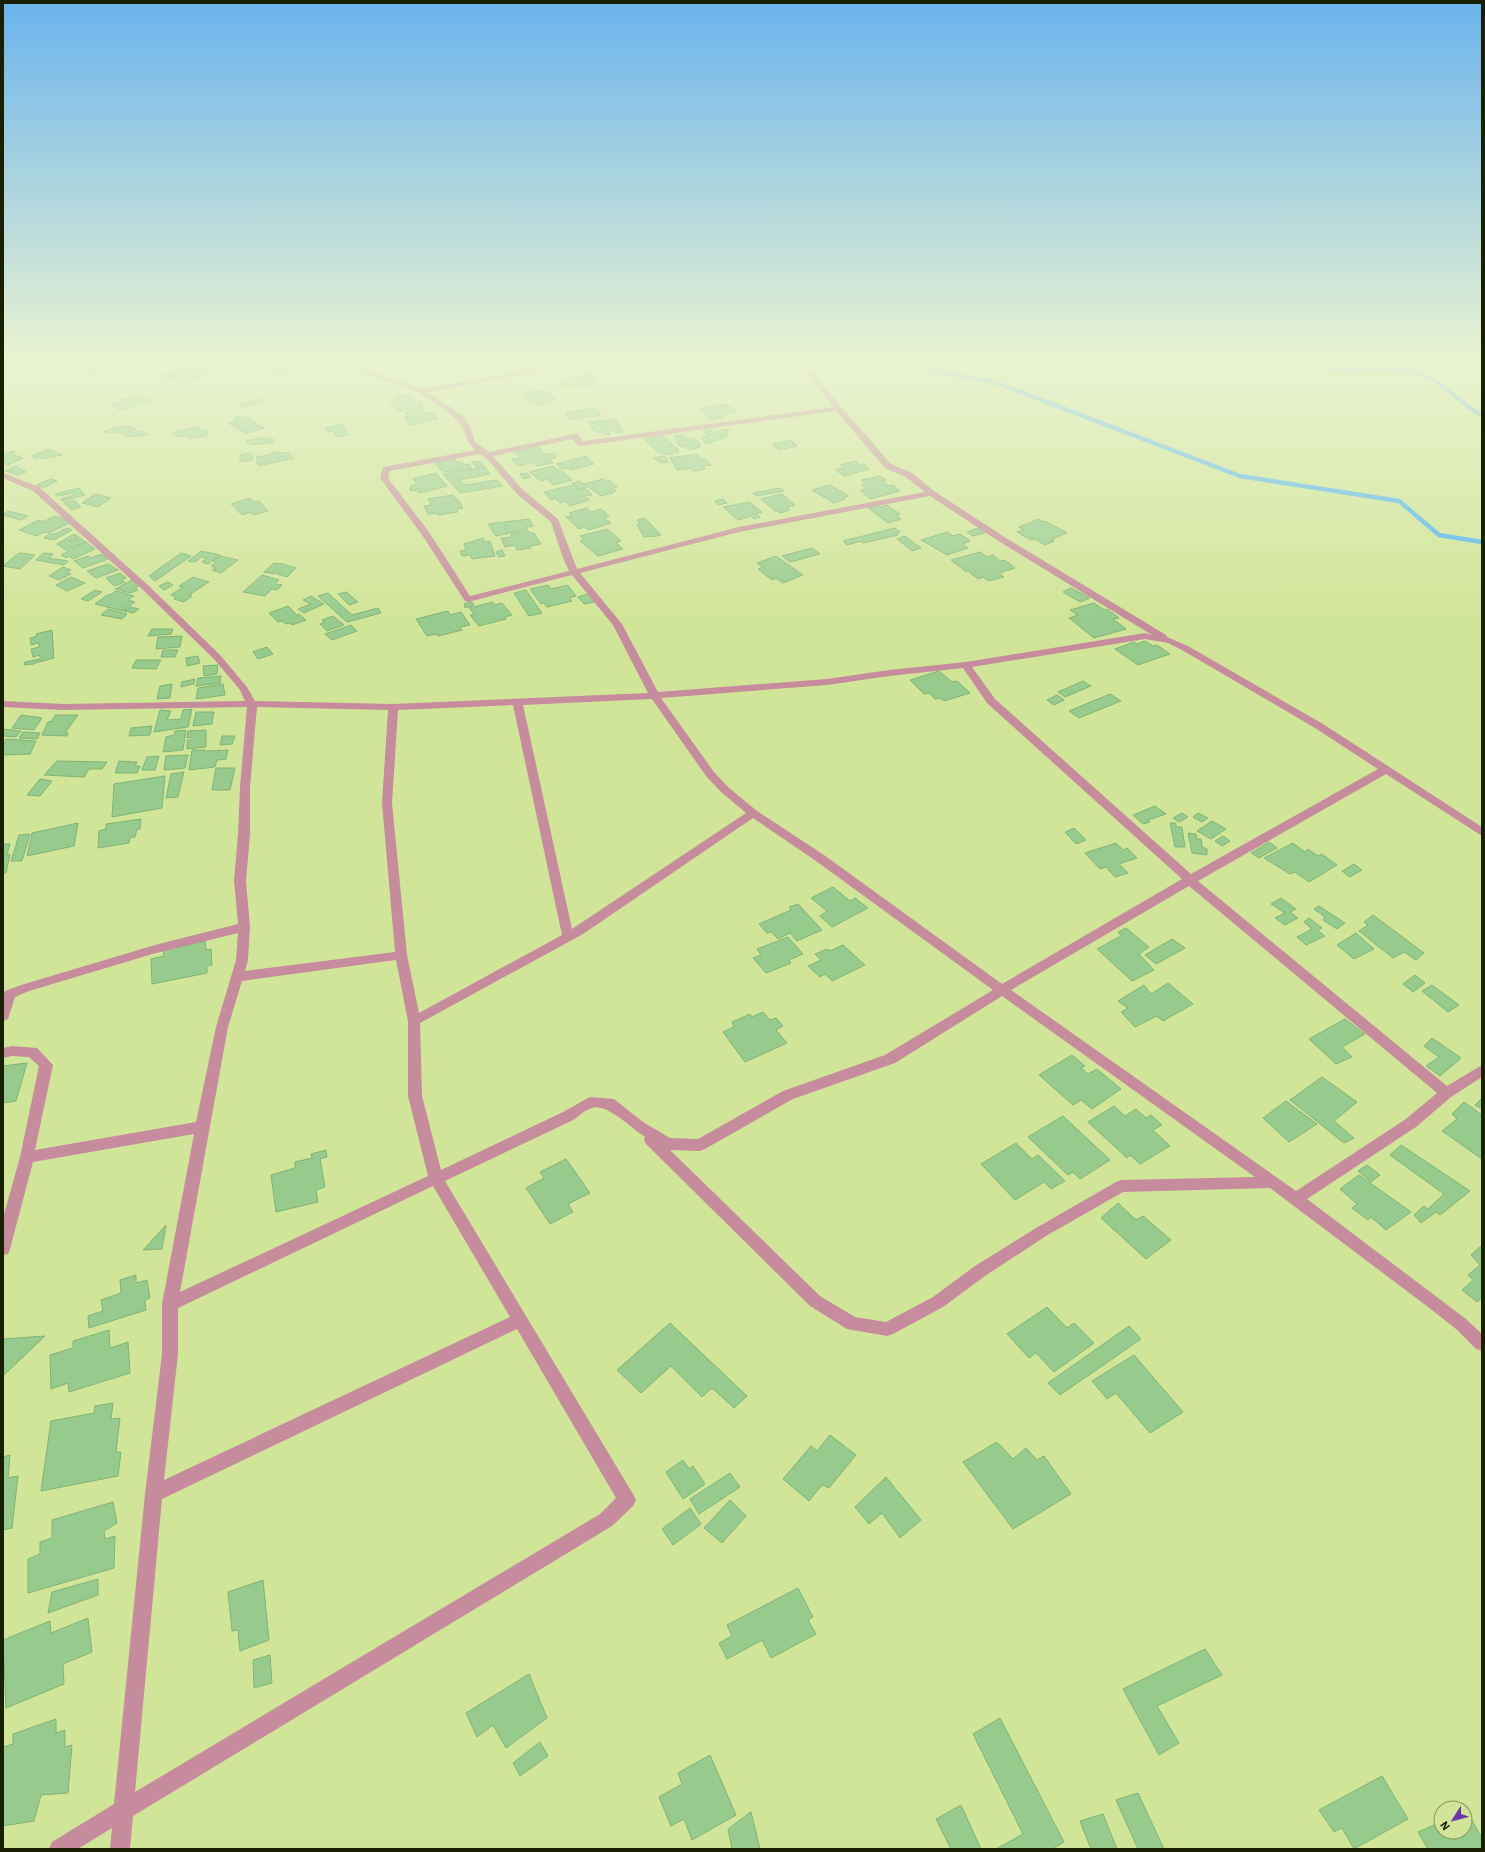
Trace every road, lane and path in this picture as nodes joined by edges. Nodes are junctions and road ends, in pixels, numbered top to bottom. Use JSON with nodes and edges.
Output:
{"nodes":[{"id":1,"x":475,"y":445,"type":"edge"},
{"id":2,"x":525,"y":445,"type":"edge"},
{"id":3,"x":870,"y":445,"type":"edge"},
{"id":4,"x":485,"y":453,"type":"junction"},
{"id":5,"x":3,"y":476,"type":"edge"},
{"id":6,"x":931,"y":493,"type":"junction"},
{"id":7,"x":574,"y":572,"type":"junction"},
{"id":8,"x":1171,"y":641,"type":"junction"},
{"id":9,"x":966,"y":665,"type":"junction"},
{"id":10,"x":655,"y":696,"type":"junction"},
{"id":11,"x":517,"y":702,"type":"junction"},
{"id":12,"x":3,"y":704,"type":"edge"},
{"id":13,"x":252,"y":704,"type":"junction"},
{"id":14,"x":393,"y":707,"type":"junction"},
{"id":15,"x":1386,"y":769,"type":"junction"},
{"id":16,"x":753,"y":813,"type":"junction"},
{"id":17,"x":1482,"y":832,"type":"edge"},
{"id":18,"x":1190,"y":880,"type":"junction"},
{"id":19,"x":244,"y":927,"type":"junction"},
{"id":20,"x":568,"y":937,"type":"junction"},
{"id":21,"x":401,"y":955,"type":"junction"},
{"id":22,"x":237,"y":977,"type":"junction"},
{"id":23,"x":1002,"y":990,"type":"junction"},
{"id":24,"x":3,"y":1016,"type":"edge"},
{"id":25,"x":414,"y":1021,"type":"junction"},
{"id":26,"x":3,"y":1053,"type":"edge"},
{"id":27,"x":1482,"y":1070,"type":"edge"},
{"id":28,"x":1446,"y":1093,"type":"junction"},
{"id":29,"x":638,"y":1126,"type":"junction"},
{"id":30,"x":202,"y":1127,"type":"junction"},
{"id":31,"x":27,"y":1157,"type":"junction"},
{"id":32,"x":436,"y":1179,"type":"junction"},
{"id":33,"x":1273,"y":1182,"type":"junction"},
{"id":34,"x":1295,"y":1199,"type":"junction"},
{"id":35,"x":3,"y":1249,"type":"edge"},
{"id":36,"x":170,"y":1304,"type":"junction"},
{"id":37,"x":520,"y":1320,"type":"junction"},
{"id":38,"x":1482,"y":1344,"type":"edge"},
{"id":39,"x":154,"y":1494,"type":"junction"},
{"id":40,"x":124,"y":1810,"type":"junction"},
{"id":41,"x":60,"y":1849,"type":"edge"},
{"id":42,"x":120,"y":1849,"type":"edge"}],
"edges":[{"from":1,"to":4,"type":"street"},
{"from":2,"to":4,"type":"street"},
{"from":3,"to":6,"type":"street"},
{"from":4,"to":7,"type":"street"},
{"from":4,"to":7,"type":"street"},
{"from":5,"to":13,"type":"street"},
{"from":6,"to":7,"type":"street"},
{"from":6,"to":8,"type":"street"},
{"from":7,"to":10,"type":"street"},
{"from":8,"to":9,"type":"street"},
{"from":8,"to":15,"type":"street"},
{"from":9,"to":10,"type":"street"},
{"from":9,"to":18,"type":"street"},
{"from":10,"to":11,"type":"street"},
{"from":10,"to":16,"type":"street"},
{"from":11,"to":14,"type":"street"},
{"from":11,"to":20,"type":"street"},
{"from":12,"to":13,"type":"street"},
{"from":13,"to":14,"type":"street"},
{"from":13,"to":19,"type":"street"},
{"from":14,"to":21,"type":"street"},
{"from":15,"to":17,"type":"street"},
{"from":15,"to":18,"type":"street"},
{"from":16,"to":20,"type":"street"},
{"from":16,"to":23,"type":"street"},
{"from":18,"to":23,"type":"street"},
{"from":18,"to":28,"type":"street"},
{"from":19,"to":22,"type":"street"},
{"from":19,"to":24,"type":"street"},
{"from":20,"to":25,"type":"street"},
{"from":21,"to":22,"type":"street"},
{"from":21,"to":25,"type":"street"},
{"from":22,"to":30,"type":"street"},
{"from":23,"to":29,"type":"street"},
{"from":23,"to":33,"type":"street"},
{"from":25,"to":32,"type":"street"},
{"from":26,"to":31,"type":"street"},
{"from":27,"to":28,"type":"street"},
{"from":28,"to":34,"type":"street"},
{"from":29,"to":32,"type":"street"},
{"from":29,"to":33,"type":"street"},
{"from":30,"to":31,"type":"street"},
{"from":30,"to":36,"type":"street"},
{"from":31,"to":35,"type":"street"},
{"from":32,"to":36,"type":"street"},
{"from":32,"to":37,"type":"street"},
{"from":33,"to":34,"type":"street"},
{"from":34,"to":38,"type":"street"},
{"from":36,"to":39,"type":"street"},
{"from":37,"to":39,"type":"street"},
{"from":37,"to":40,"type":"street"},
{"from":39,"to":40,"type":"street"},
{"from":40,"to":41,"type":"street"},
{"from":40,"to":42,"type":"street"}]}
